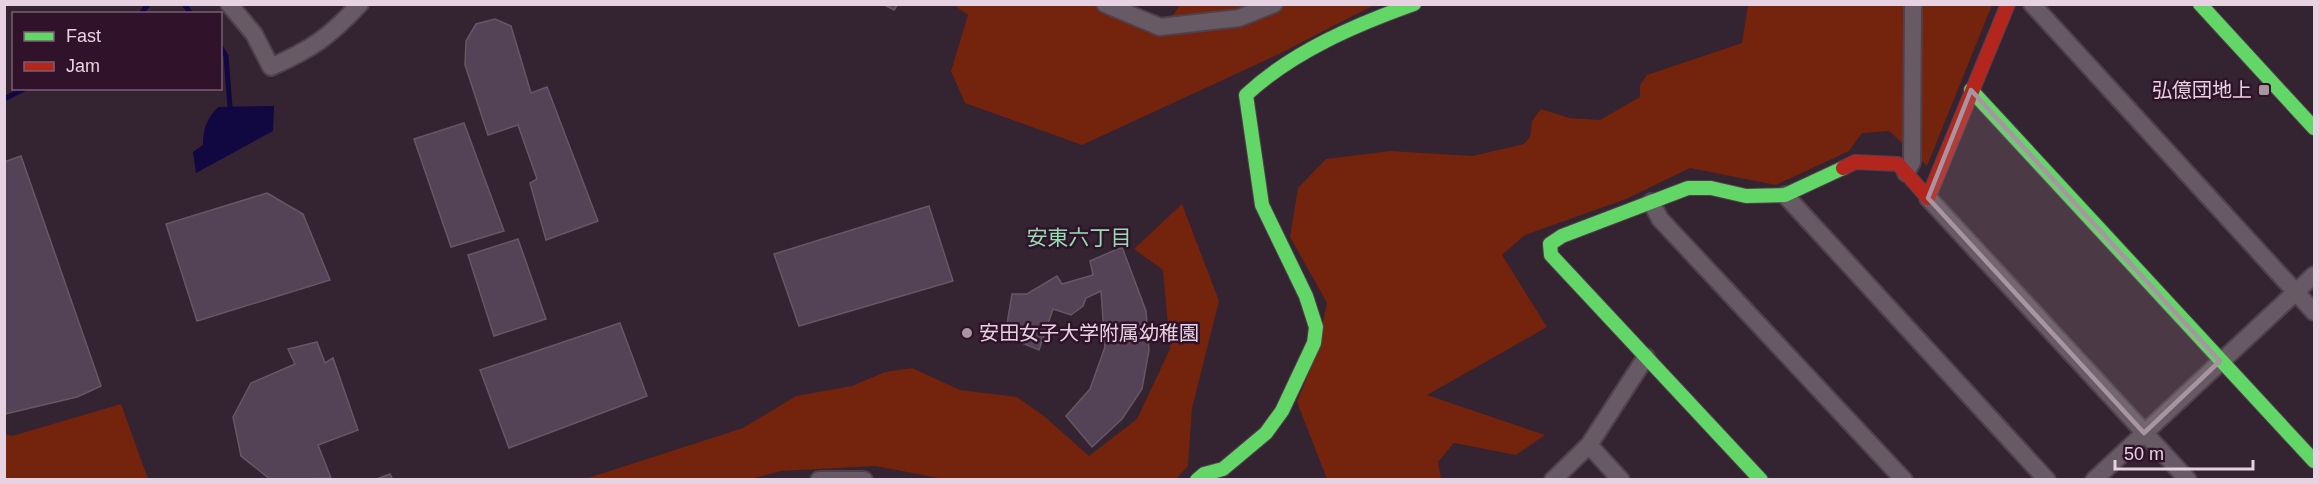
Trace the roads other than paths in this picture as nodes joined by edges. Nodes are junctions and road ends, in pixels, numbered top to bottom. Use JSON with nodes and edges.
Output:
{"nodes":[{"id":1,"x":229,"y":4,"type":"edge"},
{"id":2,"x":360,"y":4,"type":"edge"},
{"id":3,"x":1105,"y":4,"type":"edge"},
{"id":4,"x":1274,"y":4,"type":"edge"},
{"id":5,"x":1414,"y":4,"type":"edge"},
{"id":6,"x":1913,"y":4,"type":"edge"},
{"id":7,"x":2008,"y":4,"type":"edge"},
{"id":8,"x":2032,"y":4,"type":"edge"},
{"id":9,"x":2200,"y":4,"type":"edge"},
{"id":10,"x":1971,"y":90,"type":"junction"},
{"id":11,"x":2314,"y":128,"type":"edge"},
{"id":12,"x":1906,"y":173,"type":"junction"},
{"id":13,"x":1785,"y":195,"type":"junction"},
{"id":14,"x":1928,"y":198,"type":"junction"},
{"id":15,"x":1651,"y":202,"type":"junction"},
{"id":16,"x":2314,"y":276,"type":"edge"},
{"id":17,"x":2296,"y":292,"type":"junction"},
{"id":18,"x":2314,"y":312,"type":"edge"},
{"id":19,"x":1646,"y":357,"type":"junction"},
{"id":20,"x":2220,"y":362,"type":"junction"},
{"id":21,"x":2144,"y":433,"type":"junction"},
{"id":22,"x":1589,"y":445,"type":"junction"},
{"id":23,"x":2314,"y":461,"type":"edge"},
{"id":24,"x":819,"y":480,"type":"edge"},
{"id":25,"x":864,"y":480,"type":"edge"},
{"id":26,"x":1197,"y":480,"type":"edge"},
{"id":27,"x":1553,"y":480,"type":"edge"},
{"id":28,"x":1621,"y":480,"type":"edge"},
{"id":29,"x":1761,"y":480,"type":"edge"},
{"id":30,"x":1904,"y":480,"type":"edge"},
{"id":31,"x":2047,"y":480,"type":"edge"},
{"id":32,"x":2094,"y":480,"type":"edge"},
{"id":33,"x":2188,"y":480,"type":"edge"}],
"edges":[{"from":1,"to":2,"type":"street"},
{"from":3,"to":4,"type":"street"},
{"from":5,"to":26,"type":"street"},
{"from":6,"to":12,"type":"street"},
{"from":7,"to":10,"type":"street"},
{"from":8,"to":17,"type":"street"},
{"from":9,"to":11,"type":"street"},
{"from":10,"to":14,"type":"street"},
{"from":10,"to":20,"type":"street"},
{"from":12,"to":13,"type":"street"},
{"from":12,"to":14,"type":"street"},
{"from":13,"to":15,"type":"street"},
{"from":13,"to":31,"type":"street"},
{"from":14,"to":21,"type":"street"},
{"from":15,"to":19,"type":"street"},
{"from":15,"to":30,"type":"street"},
{"from":16,"to":17,"type":"street"},
{"from":17,"to":18,"type":"street"},
{"from":17,"to":20,"type":"street"},
{"from":19,"to":22,"type":"street"},
{"from":19,"to":29,"type":"street"},
{"from":20,"to":21,"type":"street"},
{"from":20,"to":23,"type":"street"},
{"from":21,"to":32,"type":"street"},
{"from":21,"to":33,"type":"street"},
{"from":22,"to":27,"type":"street"},
{"from":22,"to":28,"type":"street"},
{"from":24,"to":25,"type":"street"}]}
